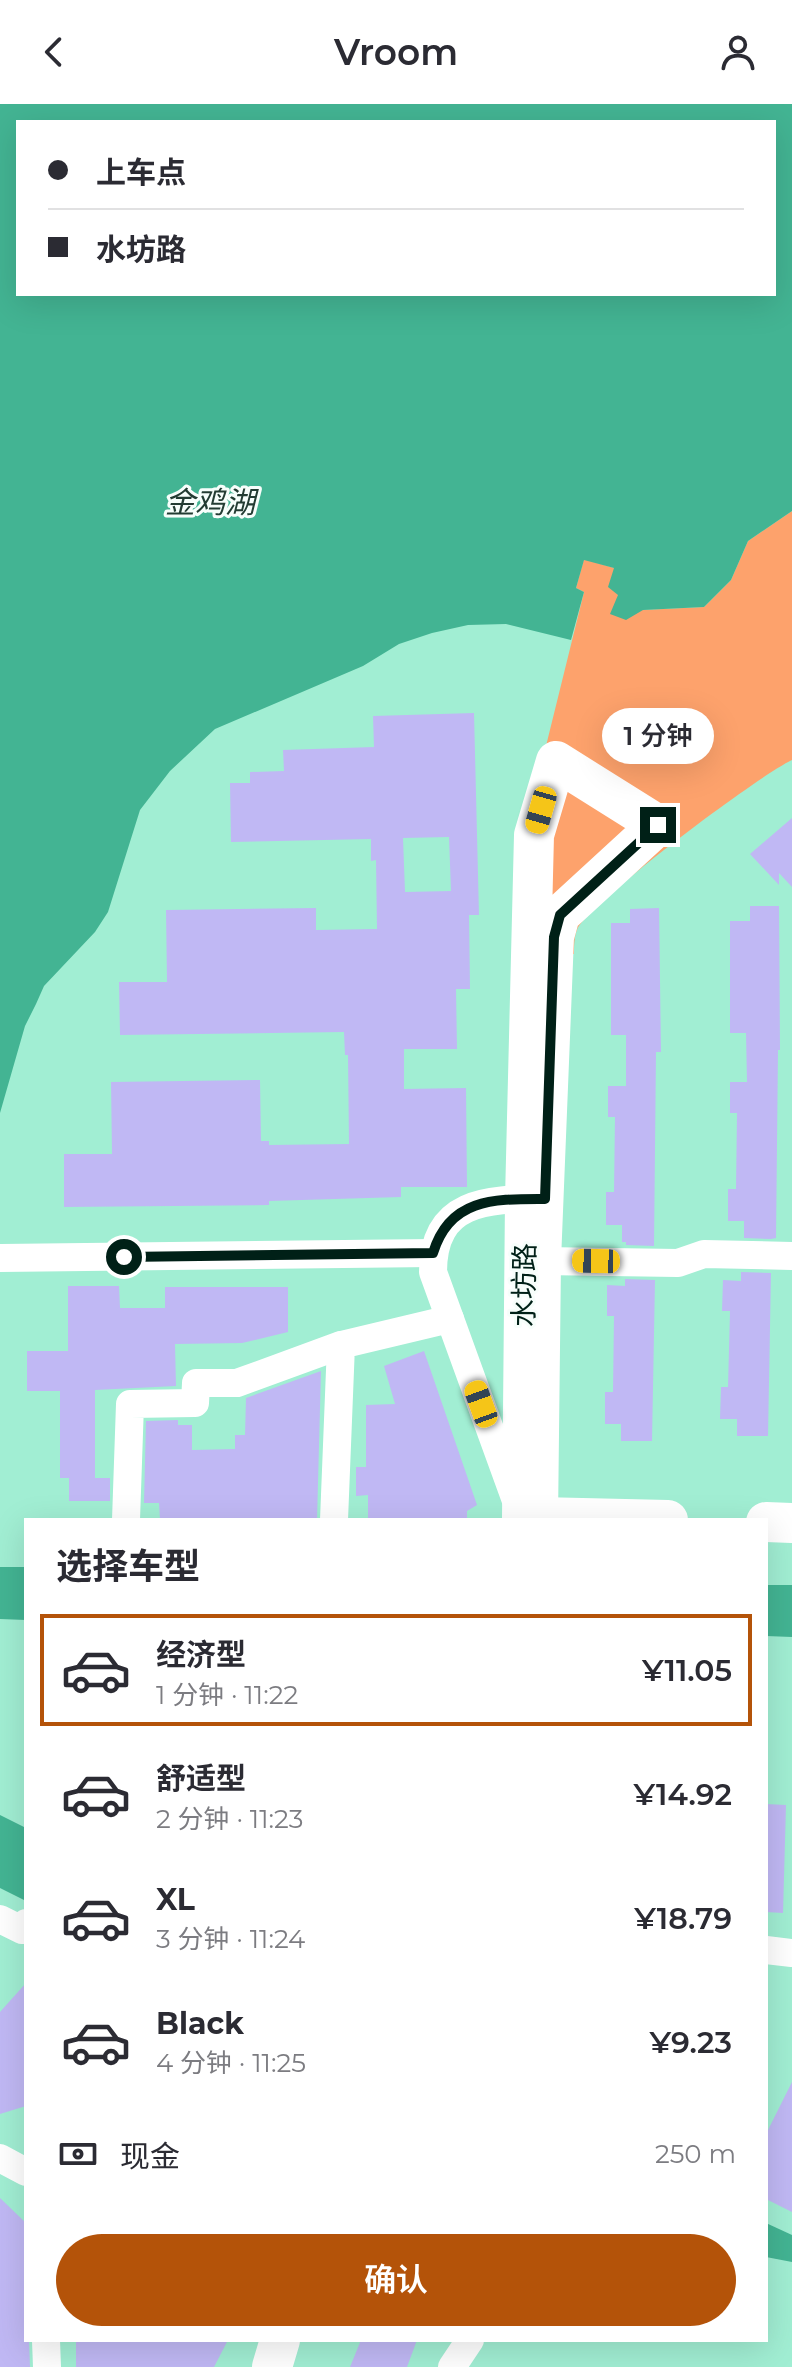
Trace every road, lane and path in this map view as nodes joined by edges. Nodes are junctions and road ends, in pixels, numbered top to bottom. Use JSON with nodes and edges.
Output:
{"nodes":[{"id":1,"x":535,"y":1199,"type":"junction"},
{"id":2,"x":433,"y":1253,"type":"junction"},
{"id":3,"x":792,"y":1256,"type":"edge"},
{"id":4,"x":0,"y":1258,"type":"edge"},
{"id":5,"x":541,"y":1261,"type":"junction"},
{"id":6,"x":450,"y":1319,"type":"junction"},
{"id":7,"x":341,"y":1345,"type":"junction"},
{"id":8,"x":126,"y":1518,"type":"edge"},
{"id":9,"x":334,"y":1518,"type":"edge"},
{"id":10,"x":530,"y":1518,"type":"edge"},
{"id":11,"x":768,"y":1522,"type":"edge"},
{"id":12,"x":792,"y":1523,"type":"edge"},
{"id":13,"x":768,"y":1950,"type":"edge"},
{"id":14,"x":792,"y":1953,"type":"edge"},
{"id":15,"x":0,"y":2158,"type":"edge"},
{"id":16,"x":24,"y":2171,"type":"edge"},
{"id":17,"x":46,"y":2342,"type":"edge"},
{"id":18,"x":258,"y":2342,"type":"edge"},
{"id":19,"x":279,"y":2342,"type":"edge"},
{"id":20,"x":469,"y":2342,"type":"edge"},
{"id":21,"x":47,"y":2367,"type":"edge"},
{"id":22,"x":251,"y":2367,"type":"edge"},
{"id":23,"x":272,"y":2367,"type":"edge"},
{"id":24,"x":452,"y":2367,"type":"edge"}],
"edges":[{"from":1,"to":1,"type":"street","name":"水坊路"},
{"from":1,"to":2,"type":"street"},
{"from":1,"to":5,"type":"street","name":"水坊路"},
{"from":1,"to":10,"type":"street","name":"水坊路"},
{"from":2,"to":4,"type":"street"},
{"from":2,"to":6,"type":"street"},
{"from":3,"to":5,"type":"street"},
{"from":5,"to":10,"type":"street","name":"水坊路"},
{"from":6,"to":7,"type":"street"},
{"from":6,"to":10,"type":"street"},
{"from":7,"to":8,"type":"street"},
{"from":7,"to":9,"type":"street"},
{"from":11,"to":12,"type":"street"},
{"from":13,"to":14,"type":"street"},
{"from":15,"to":16,"type":"street"},
{"from":17,"to":21,"type":"street"},
{"from":18,"to":22,"type":"street"},
{"from":19,"to":23,"type":"street"},
{"from":20,"to":24,"type":"street"}]}
